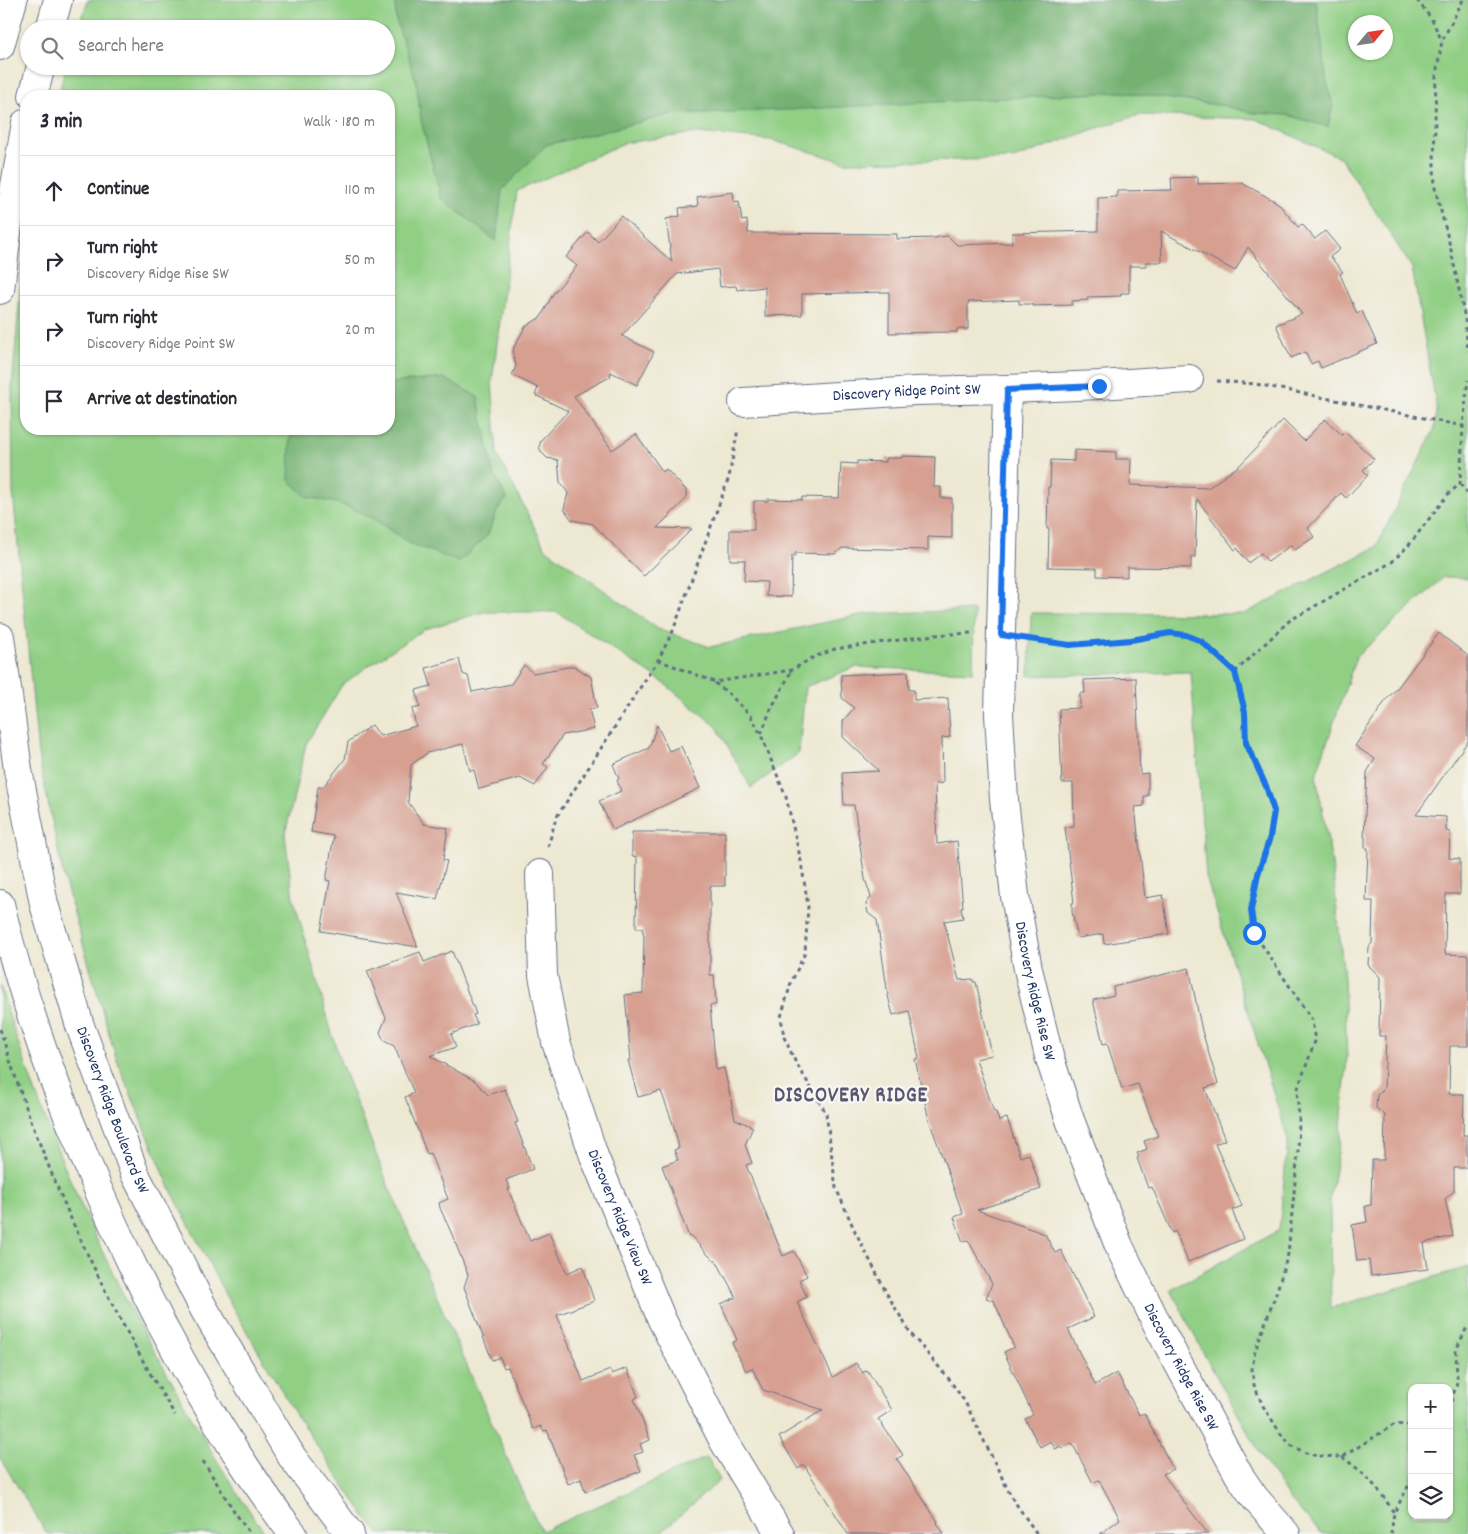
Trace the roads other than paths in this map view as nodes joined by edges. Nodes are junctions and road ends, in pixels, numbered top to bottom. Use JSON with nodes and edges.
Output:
{"nodes":[{"id":1,"x":13,"y":0,"type":"edge"},
{"id":2,"x":58,"y":0,"type":"edge"},
{"id":3,"x":52,"y":20,"type":"edge"},
{"id":4,"x":0,"y":46,"type":"edge"},
{"id":5,"x":39,"y":75,"type":"edge"},
{"id":6,"x":35,"y":90,"type":"edge"},
{"id":7,"x":20,"y":157,"type":"edge"},
{"id":8,"x":0,"y":290,"type":"edge"},
{"id":9,"x":1189,"y":379,"type":"road end"},
{"id":10,"x":1007,"y":390,"type":"junction"},
{"id":11,"x":742,"y":402,"type":"road end"},
{"id":12,"x":0,"y":637,"type":"edge"},
{"id":13,"x":540,"y":874,"type":"road end"},
{"id":14,"x":0,"y":904,"type":"edge"},
{"id":15,"x":293,"y":1534,"type":"edge"},
{"id":16,"x":350,"y":1534,"type":"edge"},
{"id":17,"x":780,"y":1534,"type":"edge"},
{"id":18,"x":1286,"y":1534,"type":"edge"}],
"edges":[{"from":1,"to":4,"type":"street"},
{"from":2,"to":3,"type":"street"},
{"from":5,"to":6,"type":"street"},
{"from":7,"to":8,"type":"street"},
{"from":9,"to":10,"type":"street","name":"Discovery Ridge Point SW"},
{"from":10,"to":11,"type":"street","name":"Discovery Ridge Point SW"},
{"from":10,"to":18,"type":"street","name":"Discovery Ridge Rise SW"},
{"from":12,"to":16,"type":"street","name":"Discovery Ridge Boulevard SW"},
{"from":13,"to":17,"type":"street","name":"Discovery Ridge View SW"},
{"from":14,"to":15,"type":"street"}]}
